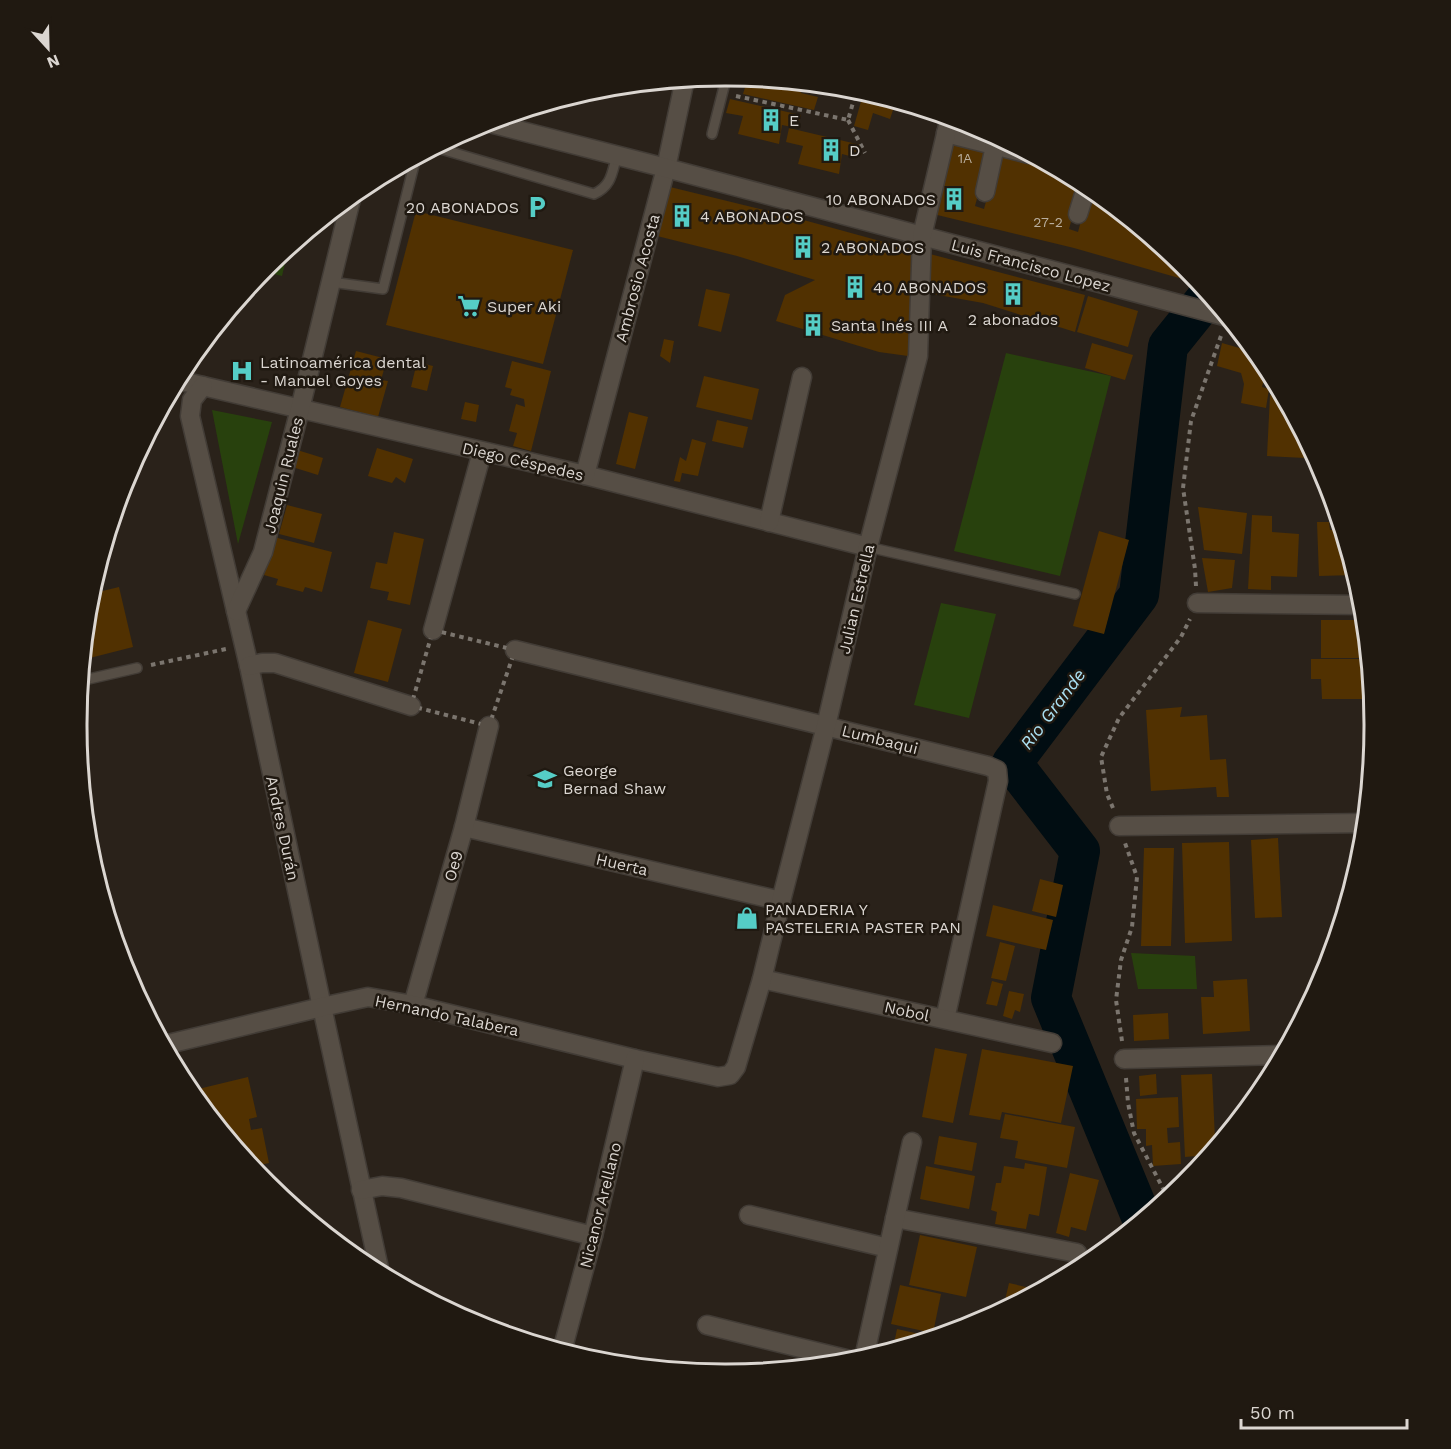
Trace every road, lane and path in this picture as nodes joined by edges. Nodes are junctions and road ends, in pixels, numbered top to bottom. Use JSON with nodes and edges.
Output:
{"nodes":[{"id":1,"x":723,"y":86,"type":"edge"},
{"id":2,"x":683,"y":87,"type":"edge"},
{"id":3,"x":722,"y":92,"type":"junction"},
{"id":4,"x":854,"y":99,"type":"edge"},
{"id":5,"x":848,"y":120,"type":"junction"},
{"id":6,"x":948,"y":125,"type":"edge"},
{"id":7,"x":502,"y":126,"type":"edge"},
{"id":8,"x":957,"y":129,"type":"edge"},
{"id":9,"x":712,"y":134,"type":"dead end"},
{"id":10,"x":995,"y":146,"type":"junction"},
{"id":11,"x":999,"y":147,"type":"edge"},
{"id":12,"x":445,"y":150,"type":"edge"},
{"id":13,"x":866,"y":153,"type":"dead end"},
{"id":14,"x":617,"y":155,"type":"junction"},
{"id":15,"x":414,"y":167,"type":"edge"},
{"id":16,"x":666,"y":168,"type":"junction"},
{"id":17,"x":985,"y":192,"type":"dead end"},
{"id":18,"x":1084,"y":195,"type":"edge"},
{"id":19,"x":349,"y":209,"type":"edge"},
{"id":20,"x":1078,"y":214,"type":"dead end"},
{"id":21,"x":922,"y":236,"type":"junction"},
{"id":22,"x":331,"y":282,"type":"junction"},
{"id":23,"x":1218,"y":318,"type":"edge"},
{"id":24,"x":1222,"y":323,"type":"edge"},
{"id":25,"x":802,"y":376,"type":"dead end"},
{"id":26,"x":186,"y":382,"type":"edge"},
{"id":27,"x":202,"y":386,"type":"junction"},
{"id":28,"x":300,"y":409,"type":"junction"},
{"id":29,"x":482,"y":452,"type":"junction"},
{"id":30,"x":585,"y":476,"type":"junction"},
{"id":31,"x":769,"y":522,"type":"junction"},
{"id":32,"x":868,"y":547,"type":"junction"},
{"id":33,"x":1075,"y":594,"type":"dead end"},
{"id":34,"x":1197,"y":603,"type":"junction"},
{"id":35,"x":1353,"y":605,"type":"edge"},
{"id":36,"x":236,"y":611,"type":"junction"},
{"id":37,"x":433,"y":630,"type":"junction"},
{"id":38,"x":244,"y":645,"type":"junction"},
{"id":39,"x":515,"y":650,"type":"junction"},
{"id":40,"x":249,"y":666,"type":"junction"},
{"id":41,"x":137,"y":668,"type":"joint"},
{"id":42,"x":88,"y":679,"type":"edge"},
{"id":43,"x":411,"y":706,"type":"junction"},
{"id":44,"x":489,"y":726,"type":"junction"},
{"id":45,"x":826,"y":726,"type":"junction"},
{"id":46,"x":1356,"y":823,"type":"edge"},
{"id":47,"x":464,"y":826,"type":"junction"},
{"id":48,"x":1119,"y":826,"type":"junction"},
{"id":49,"x":781,"y":901,"type":"junction"},
{"id":50,"x":762,"y":980,"type":"junction"},
{"id":51,"x":413,"y":1005,"type":"junction"},
{"id":52,"x":322,"y":1006,"type":"junction"},
{"id":53,"x":945,"y":1019,"type":"junction"},
{"id":54,"x":172,"y":1043,"type":"edge"},
{"id":55,"x":1052,"y":1043,"type":"dead end"},
{"id":56,"x":1273,"y":1054,"type":"edge"},
{"id":57,"x":635,"y":1059,"type":"junction"},
{"id":58,"x":1124,"y":1059,"type":"junction"},
{"id":59,"x":730,"y":1075,"type":"joint"},
{"id":60,"x":912,"y":1142,"type":"dead end"},
{"id":61,"x":1163,"y":1189,"type":"edge"},
{"id":62,"x":362,"y":1190,"type":"junction"},
{"id":63,"x":749,"y":1215,"type":"dead end"},
{"id":64,"x":895,"y":1218,"type":"junction"},
{"id":65,"x":593,"y":1236,"type":"junction"},
{"id":66,"x":888,"y":1248,"type":"junction"},
{"id":67,"x":1077,"y":1253,"type":"dead end"},
{"id":68,"x":378,"y":1261,"type":"edge"},
{"id":69,"x":707,"y":1325,"type":"dead end"},
{"id":70,"x":564,"y":1343,"type":"edge"},
{"id":71,"x":866,"y":1347,"type":"edge"},
{"id":72,"x":828,"y":1355,"type":"edge"}],
"edges":[{"from":1,"to":3,"type":"lane"},
{"from":2,"to":16,"type":"street","name":"Ambrosio Acosta"},
{"from":3,"to":5,"type":"path"},
{"from":3,"to":9,"type":"lane"},
{"from":4,"to":5,"type":"path"},
{"from":5,"to":13,"type":"path"},
{"from":6,"to":21,"type":"street","name":"Julian Estrella"},
{"from":7,"to":14,"type":"street","name":"Luis Francisco Lopez"},
{"from":8,"to":10,"type":"street"},
{"from":10,"to":11,"type":"street"},
{"from":10,"to":17,"type":"street"},
{"from":12,"to":14,"type":"lane"},
{"from":14,"to":16,"type":"street","name":"Luis Francisco Lopez"},
{"from":15,"to":22,"type":"lane"},
{"from":16,"to":21,"type":"street","name":"Luis Francisco Lopez"},
{"from":16,"to":30,"type":"street","name":"Ambrosio Acosta"},
{"from":18,"to":20,"type":"street"},
{"from":19,"to":22,"type":"street","name":"Joaquin Ruales"},
{"from":21,"to":23,"type":"street","name":"Luis Francisco Lopez"},
{"from":21,"to":32,"type":"street","name":"Julian Estrella"},
{"from":22,"to":28,"type":"street","name":"Joaquin Ruales"},
{"from":24,"to":34,"type":"path"},
{"from":25,"to":31,"type":"street"},
{"from":26,"to":27,"type":"street","name":"Diego Céspedes"},
{"from":27,"to":28,"type":"street","name":"Diego Céspedes"},
{"from":27,"to":36,"type":"street","name":"Andres Durán"},
{"from":28,"to":29,"type":"street","name":"Diego Céspedes"},
{"from":28,"to":36,"type":"street","name":"Joaquin Ruales"},
{"from":29,"to":30,"type":"street","name":"Diego Céspedes"},
{"from":29,"to":37,"type":"street"},
{"from":30,"to":31,"type":"street","name":"Diego Céspedes"},
{"from":31,"to":32,"type":"street","name":"Diego Céspedes"},
{"from":32,"to":33,"type":"lane"},
{"from":32,"to":45,"type":"street","name":"Julian Estrella"},
{"from":34,"to":35,"type":"street"},
{"from":34,"to":48,"type":"path"},
{"from":36,"to":38,"type":"street","name":"Andres Durán"},
{"from":37,"to":39,"type":"path"},
{"from":37,"to":43,"type":"path"},
{"from":38,"to":40,"type":"street","name":"Andres Durán"},
{"from":38,"to":41,"type":"path"},
{"from":39,"to":44,"type":"path"},
{"from":39,"to":45,"type":"street","name":"Lumbaqui"},
{"from":40,"to":43,"type":"street"},
{"from":40,"to":52,"type":"street","name":"Andres Durán"},
{"from":41,"to":42,"type":"lane"},
{"from":43,"to":44,"type":"path"},
{"from":44,"to":47,"type":"street","name":"Oe9"},
{"from":45,"to":49,"type":"street","name":"Julian Estrella"},
{"from":45,"to":53,"type":"street","name":"Lumbaqui"},
{"from":46,"to":48,"type":"street"},
{"from":47,"to":49,"type":"street","name":"Huerta"},
{"from":47,"to":51,"type":"street","name":"Oe9"},
{"from":48,"to":58,"type":"path"},
{"from":49,"to":50,"type":"street","name":"Julian Estrella"},
{"from":50,"to":53,"type":"street","name":"Nobol"},
{"from":50,"to":59,"type":"street","name":"Julian Estrella"},
{"from":51,"to":52,"type":"street","name":"Hernando Talabera"},
{"from":51,"to":57,"type":"street","name":"Hernando Talabera"},
{"from":52,"to":54,"type":"street","name":"Hernando Talabera"},
{"from":52,"to":62,"type":"street","name":"Andres Durán"},
{"from":53,"to":55,"type":"street","name":"Nobol"},
{"from":56,"to":58,"type":"street"},
{"from":57,"to":59,"type":"street","name":"Hernando Talabera"},
{"from":57,"to":65,"type":"street","name":"Nicanor Arellano"},
{"from":58,"to":61,"type":"path"},
{"from":60,"to":64,"type":"street"},
{"from":62,"to":65,"type":"street"},
{"from":62,"to":68,"type":"street","name":"Andres Durán"},
{"from":63,"to":66,"type":"street"},
{"from":64,"to":66,"type":"street"},
{"from":64,"to":67,"type":"street"},
{"from":65,"to":70,"type":"street","name":"Nicanor Arellano"},
{"from":66,"to":71,"type":"street"},
{"from":69,"to":72,"type":"street"}]}
